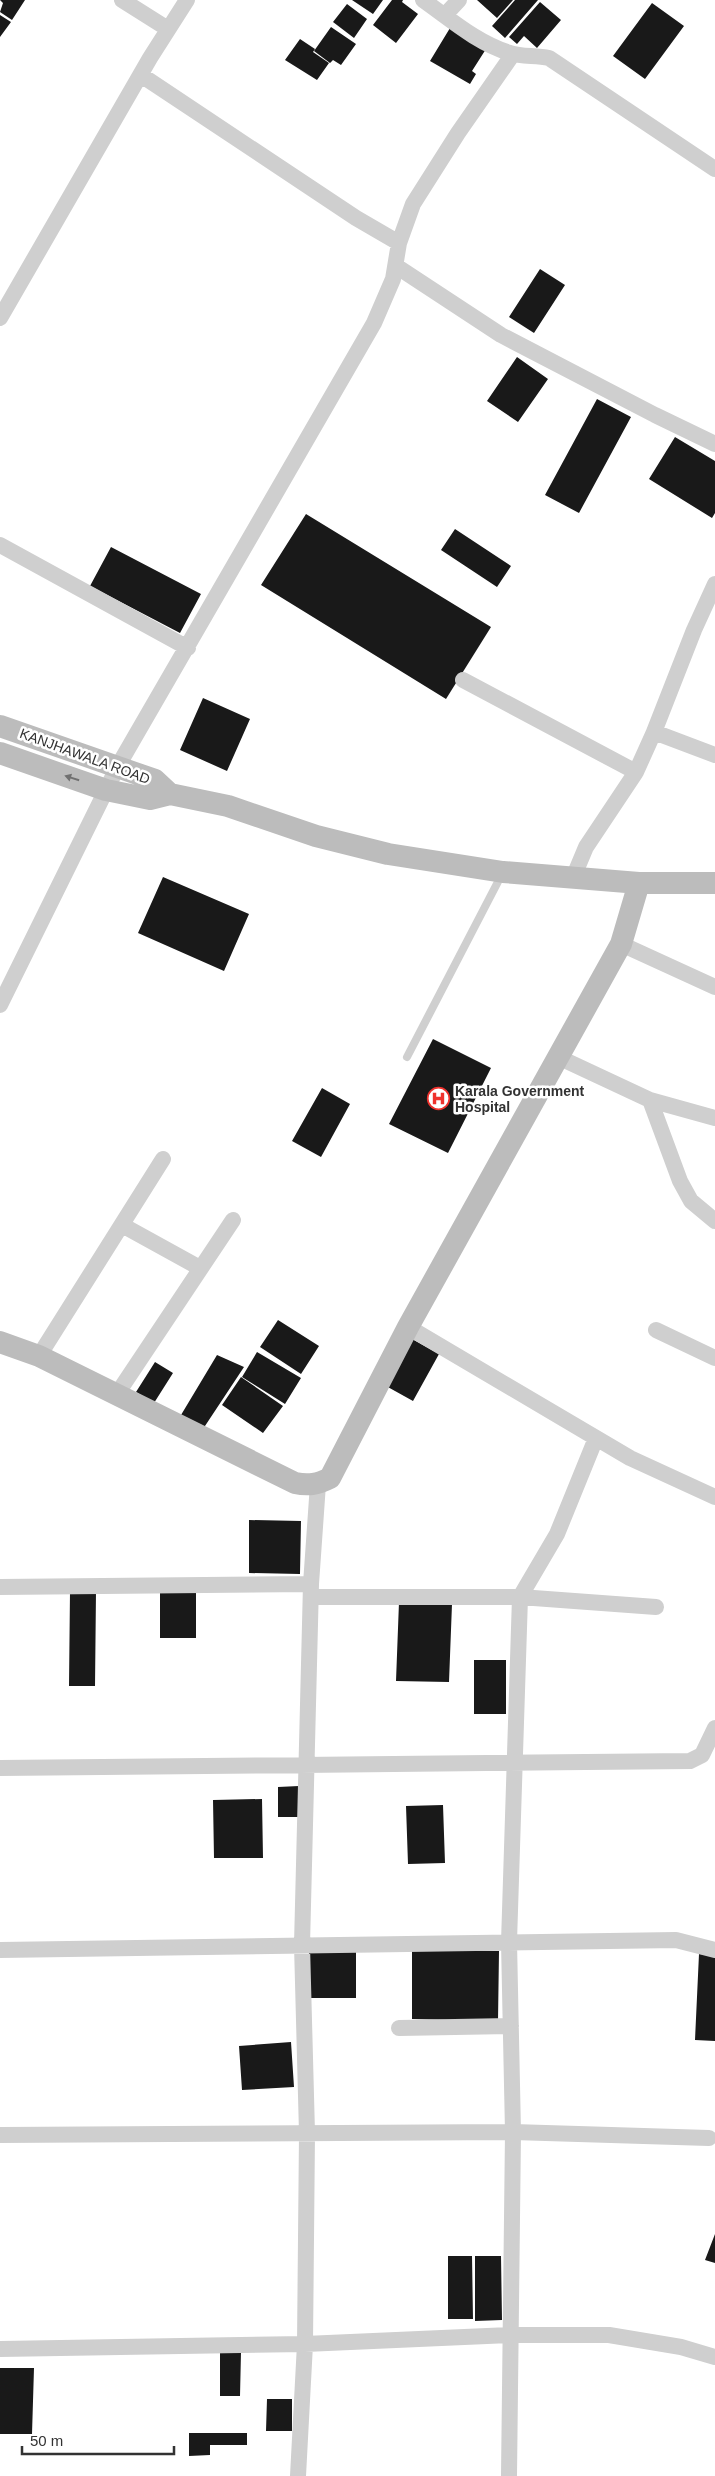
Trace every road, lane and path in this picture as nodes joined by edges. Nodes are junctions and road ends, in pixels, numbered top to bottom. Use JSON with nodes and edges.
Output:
{"nodes":[{"id":1,"x":122,"y":0,"type":"edge"},
{"id":2,"x":187,"y":0,"type":"edge"},
{"id":3,"x":422,"y":0,"type":"edge"},
{"id":4,"x":459,"y":0,"type":"edge"},
{"id":5,"x":445,"y":15,"type":"junction"},
{"id":6,"x":168,"y":29,"type":"junction"},
{"id":7,"x":513,"y":54,"type":"junction"},
{"id":8,"x":141,"y":75,"type":"junction"},
{"id":9,"x":715,"y":169,"type":"edge"},
{"id":10,"x":399,"y":243,"type":"junction"},
{"id":11,"x":396,"y":266,"type":"junction"},
{"id":12,"x":5,"y":296,"type":"edge"},
{"id":13,"x":0,"y":318,"type":"edge"},
{"id":14,"x":715,"y":444,"type":"edge"},
{"id":15,"x":0,"y":545,"type":"edge"},
{"id":16,"x":715,"y":584,"type":"edge"},
{"id":17,"x":188,"y":648,"type":"junction"},
{"id":18,"x":463,"y":680,"type":"dead end"},
{"id":19,"x":0,"y":726,"type":"edge"},
{"id":20,"x":654,"y":732,"type":"junction"},
{"id":21,"x":0,"y":753,"type":"edge"},
{"id":22,"x":715,"y":755,"type":"edge"},
{"id":23,"x":118,"y":766,"type":"junction"},
{"id":24,"x":636,"y":772,"type":"junction"},
{"id":25,"x":106,"y":790,"type":"junction"},
{"id":26,"x":170,"y":794,"type":"junction"},
{"id":27,"x":503,"y":872,"type":"junction"},
{"id":28,"x":573,"y":878,"type":"junction"},
{"id":29,"x":639,"y":883,"type":"junction"},
{"id":30,"x":715,"y":883,"type":"edge"},
{"id":31,"x":621,"y":944,"type":"junction"},
{"id":32,"x":715,"y":987,"type":"edge"},
{"id":33,"x":0,"y":1005,"type":"edge"},
{"id":34,"x":407,"y":1057,"type":"dead end"},
{"id":35,"x":558,"y":1057,"type":"junction"},
{"id":36,"x":650,"y":1100,"type":"junction"},
{"id":37,"x":715,"y":1118,"type":"edge"},
{"id":38,"x":163,"y":1159,"type":"dead end"},
{"id":39,"x":233,"y":1220,"type":"dead end"},
{"id":40,"x":715,"y":1221,"type":"edge"},
{"id":41,"x":122,"y":1225,"type":"junction"},
{"id":42,"x":200,"y":1268,"type":"junction"},
{"id":43,"x":408,"y":1327,"type":"junction"},
{"id":44,"x":656,"y":1330,"type":"dead end"},
{"id":45,"x":0,"y":1342,"type":"edge"},
{"id":46,"x":39,"y":1356,"type":"junction"},
{"id":47,"x":715,"y":1358,"type":"edge"},
{"id":48,"x":117,"y":1394,"type":"junction"},
{"id":49,"x":596,"y":1438,"type":"junction"},
{"id":50,"x":318,"y":1484,"type":"junction"},
{"id":51,"x":715,"y":1497,"type":"edge"},
{"id":52,"x":0,"y":1588,"type":"edge"},
{"id":53,"x":311,"y":1591,"type":"junction"},
{"id":54,"x":520,"y":1597,"type":"junction"},
{"id":55,"x":656,"y":1607,"type":"dead end"},
{"id":56,"x":715,"y":1728,"type":"edge"},
{"id":57,"x":515,"y":1764,"type":"junction"},
{"id":58,"x":308,"y":1766,"type":"junction"},
{"id":59,"x":0,"y":1768,"type":"edge"},
{"id":60,"x":509,"y":1942,"type":"junction"},
{"id":61,"x":302,"y":1945,"type":"junction"},
{"id":62,"x":0,"y":1950,"type":"edge"},
{"id":63,"x":715,"y":1950,"type":"edge"},
{"id":64,"x":511,"y":2026,"type":"junction"},
{"id":65,"x":399,"y":2028,"type":"dead end"},
{"id":66,"x":513,"y":2132,"type":"junction"},
{"id":67,"x":307,"y":2133,"type":"junction"},
{"id":68,"x":0,"y":2135,"type":"edge"},
{"id":69,"x":709,"y":2138,"type":"dead end"},
{"id":70,"x":510,"y":2334,"type":"junction"},
{"id":71,"x":305,"y":2344,"type":"junction"},
{"id":72,"x":0,"y":2349,"type":"edge"},
{"id":73,"x":715,"y":2356,"type":"edge"},
{"id":74,"x":298,"y":2476,"type":"edge"},
{"id":75,"x":509,"y":2476,"type":"edge"}],
"edges":[{"from":1,"to":6,"type":"street"},
{"from":2,"to":6,"type":"street"},
{"from":3,"to":5,"type":"street"},
{"from":4,"to":5,"type":"street"},
{"from":5,"to":7,"type":"street"},
{"from":6,"to":8,"type":"street"},
{"from":7,"to":9,"type":"street"},
{"from":7,"to":10,"type":"street"},
{"from":8,"to":10,"type":"street"},
{"from":8,"to":12,"type":"street"},
{"from":10,"to":11,"type":"street"},
{"from":11,"to":14,"type":"street"},
{"from":11,"to":17,"type":"street"},
{"from":12,"to":13,"type":"street"},
{"from":15,"to":17,"type":"street"},
{"from":16,"to":20,"type":"street"},
{"from":17,"to":23,"type":"street"},
{"from":18,"to":24,"type":"street"},
{"from":19,"to":23,"type":"street","name":"KANJHAWALA ROAD"},
{"from":20,"to":22,"type":"street"},
{"from":20,"to":24,"type":"street"},
{"from":25,"to":21,"type":"street","name":"KANJHAWALA ROAD","one_way":true},
{"from":23,"to":25,"type":"street"},
{"from":23,"to":26,"type":"street","name":"KANJHAWALA ROAD"},
{"from":24,"to":28,"type":"street"},
{"from":25,"to":26,"type":"street","name":"KANJHAWALA ROAD"},
{"from":25,"to":33,"type":"street"},
{"from":26,"to":27,"type":"street"},
{"from":27,"to":28,"type":"street"},
{"from":27,"to":34,"type":"lane"},
{"from":28,"to":29,"type":"street"},
{"from":29,"to":30,"type":"street"},
{"from":29,"to":31,"type":"street"},
{"from":31,"to":32,"type":"street"},
{"from":31,"to":35,"type":"street"},
{"from":35,"to":36,"type":"street"},
{"from":35,"to":43,"type":"street"},
{"from":36,"to":37,"type":"street"},
{"from":36,"to":40,"type":"street"},
{"from":38,"to":41,"type":"street"},
{"from":39,"to":42,"type":"street"},
{"from":41,"to":42,"type":"street"},
{"from":41,"to":46,"type":"street"},
{"from":42,"to":48,"type":"street"},
{"from":43,"to":49,"type":"street"},
{"from":43,"to":50,"type":"street"},
{"from":44,"to":47,"type":"street"},
{"from":45,"to":46,"type":"street"},
{"from":46,"to":48,"type":"street"},
{"from":48,"to":50,"type":"street"},
{"from":49,"to":51,"type":"street"},
{"from":49,"to":54,"type":"street"},
{"from":50,"to":53,"type":"street"},
{"from":52,"to":53,"type":"street"},
{"from":53,"to":54,"type":"street"},
{"from":53,"to":58,"type":"street"},
{"from":54,"to":55,"type":"street"},
{"from":54,"to":57,"type":"street"},
{"from":56,"to":57,"type":"street"},
{"from":57,"to":58,"type":"street"},
{"from":57,"to":60,"type":"street"},
{"from":58,"to":59,"type":"street"},
{"from":58,"to":61,"type":"street"},
{"from":60,"to":61,"type":"street"},
{"from":60,"to":63,"type":"street"},
{"from":60,"to":64,"type":"street"},
{"from":61,"to":62,"type":"street"},
{"from":61,"to":67,"type":"street"},
{"from":64,"to":65,"type":"street"},
{"from":64,"to":66,"type":"street"},
{"from":66,"to":67,"type":"street"},
{"from":66,"to":69,"type":"street"},
{"from":66,"to":70,"type":"street"},
{"from":67,"to":68,"type":"street"},
{"from":67,"to":71,"type":"street"},
{"from":70,"to":71,"type":"street"},
{"from":70,"to":73,"type":"street"},
{"from":70,"to":75,"type":"street"},
{"from":71,"to":72,"type":"street"},
{"from":71,"to":74,"type":"street"}]}
